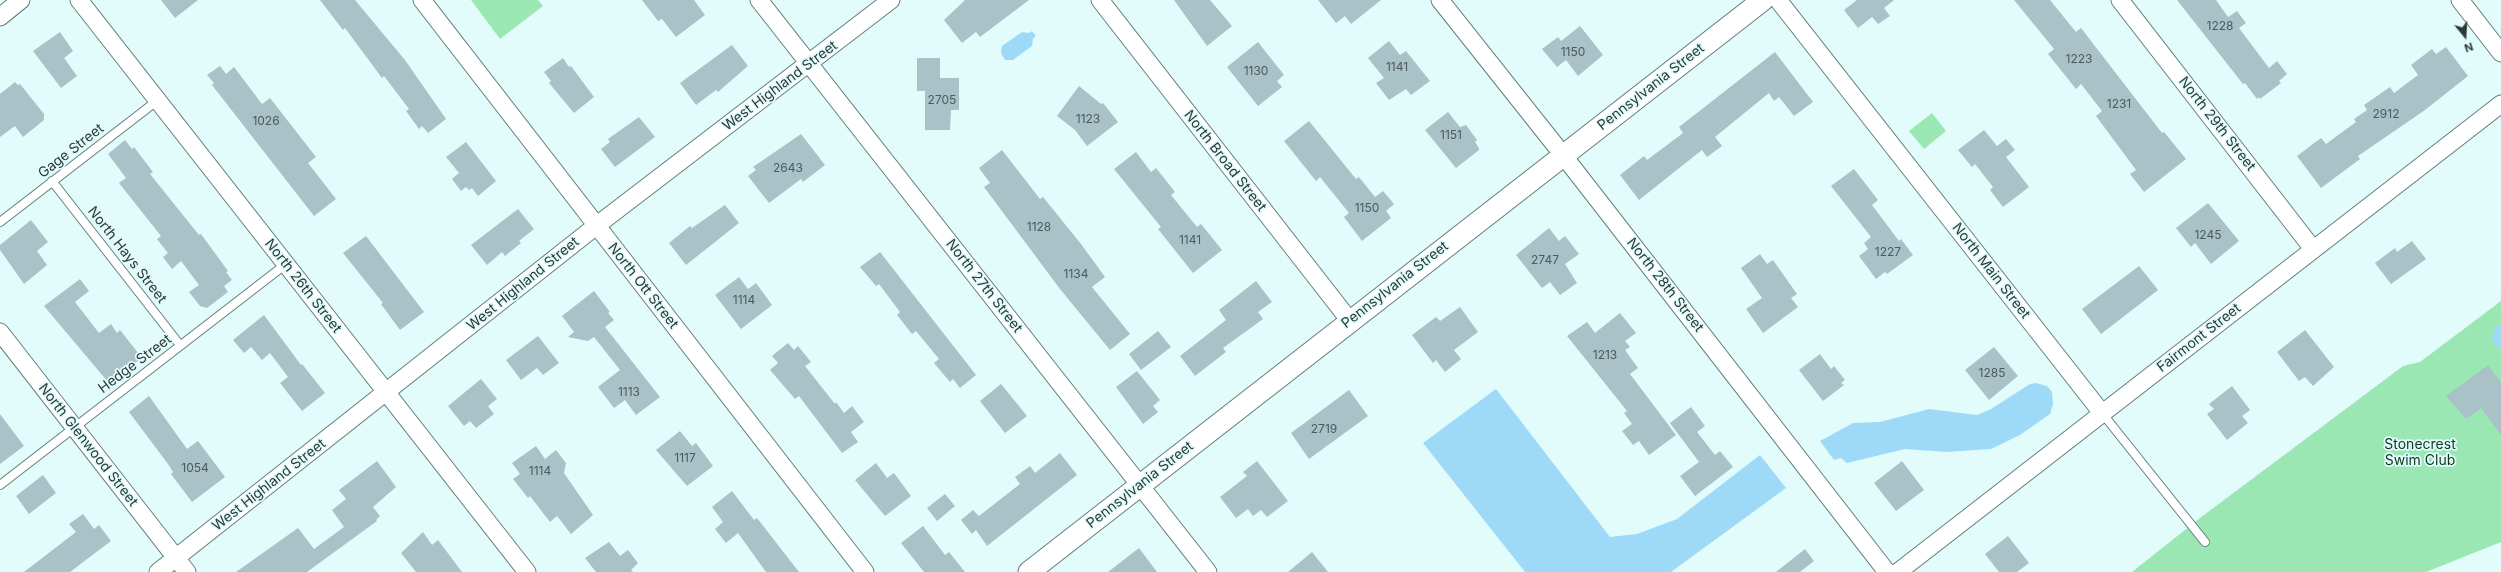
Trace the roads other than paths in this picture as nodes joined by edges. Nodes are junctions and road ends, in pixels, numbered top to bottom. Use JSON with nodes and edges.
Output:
{"nodes":[{"id":1,"x":21,"y":0,"type":"edge"},
{"id":2,"x":79,"y":0,"type":"edge"},
{"id":3,"x":422,"y":0,"type":"edge"},
{"id":4,"x":758,"y":0,"type":"edge"},
{"id":5,"x":891,"y":0,"type":"edge"},
{"id":6,"x":1100,"y":0,"type":"edge"},
{"id":7,"x":1440,"y":0,"type":"edge"},
{"id":8,"x":1763,"y":0,"type":"edge"},
{"id":9,"x":1778,"y":0,"type":"edge"},
{"id":10,"x":2120,"y":0,"type":"edge"},
{"id":11,"x":2460,"y":0,"type":"edge"},
{"id":12,"x":0,"y":16,"type":"edge"},
{"id":13,"x":2501,"y":53,"type":"edge"},
{"id":14,"x":810,"y":64,"type":"junction"},
{"id":15,"x":158,"y":100,"type":"junction"},
{"id":16,"x":2501,"y":104,"type":"edge"},
{"id":17,"x":1563,"y":155,"type":"junction"},
{"id":18,"x":52,"y":182,"type":"junction"},
{"id":19,"x":0,"y":222,"type":"edge"},
{"id":20,"x":596,"y":226,"type":"junction"},
{"id":21,"x":2313,"y":249,"type":"junction"},
{"id":22,"x":286,"y":264,"type":"junction"},
{"id":23,"x":1350,"y":321,"type":"junction"},
{"id":24,"x":0,"y":332,"type":"edge"},
{"id":25,"x":180,"y":345,"type":"junction"},
{"id":26,"x":386,"y":393,"type":"junction"},
{"id":27,"x":2102,"y":413,"type":"junction"},
{"id":28,"x":74,"y":427,"type":"junction"},
{"id":29,"x":1140,"y":484,"type":"junction"},
{"id":30,"x":0,"y":485,"type":"edge"},
{"id":31,"x":2205,"y":542,"type":"dead end"},
{"id":32,"x":176,"y":558,"type":"junction"},
{"id":33,"x":158,"y":572,"type":"edge"},
{"id":34,"x":187,"y":572,"type":"edge"},
{"id":35,"x":527,"y":572,"type":"edge"},
{"id":36,"x":865,"y":572,"type":"edge"},
{"id":37,"x":1029,"y":572,"type":"edge"},
{"id":38,"x":1208,"y":572,"type":"edge"},
{"id":39,"x":1887,"y":572,"type":"edge"},
{"id":40,"x":1898,"y":572,"type":"edge"}],
"edges":[{"from":1,"to":12,"type":"street"},
{"from":2,"to":15,"type":"street","name":"North 26th Street"},
{"from":3,"to":20,"type":"street","name":"North Ott Street"},
{"from":4,"to":14,"type":"street","name":"North 27th Street"},
{"from":5,"to":14,"type":"street","name":"West Highland Street"},
{"from":6,"to":23,"type":"street","name":"North Broad Street"},
{"from":7,"to":17,"type":"street","name":"North 28th Street"},
{"from":8,"to":17,"type":"street","name":"Pennsylvania Street"},
{"from":9,"to":27,"type":"street","name":"North Main Street"},
{"from":10,"to":21,"type":"street","name":"North 29th Street"},
{"from":11,"to":13,"type":"street"},
{"from":14,"to":20,"type":"street","name":"West Highland Street"},
{"from":14,"to":29,"type":"street","name":"North 27th Street"},
{"from":15,"to":18,"type":"lane","name":"Gage Street"},
{"from":15,"to":22,"type":"street","name":"North 26th Street"},
{"from":16,"to":21,"type":"street","name":"Fairmont Street"},
{"from":17,"to":23,"type":"street","name":"Pennsylvania Street"},
{"from":17,"to":39,"type":"street","name":"North 28th Street"},
{"from":18,"to":19,"type":"lane","name":"Gage Street"},
{"from":18,"to":25,"type":"lane","name":"North Hays Street"},
{"from":20,"to":26,"type":"street","name":"West Highland Street"},
{"from":20,"to":36,"type":"street","name":"North Ott Street"},
{"from":21,"to":27,"type":"street","name":"Fairmont Street"},
{"from":22,"to":25,"type":"lane","name":"Hedge Street"},
{"from":22,"to":26,"type":"street","name":"North 26th Street"},
{"from":23,"to":29,"type":"street","name":"Pennsylvania Street"},
{"from":24,"to":28,"type":"street","name":"North Glenwood Street"},
{"from":25,"to":28,"type":"lane","name":"Hedge Street"},
{"from":26,"to":32,"type":"street","name":"West Highland Street"},
{"from":26,"to":35,"type":"street","name":"North 26th Street"},
{"from":27,"to":31,"type":"lane","name":"North Main Street"},
{"from":27,"to":40,"type":"street","name":"Fairmont Street"},
{"from":28,"to":30,"type":"lane","name":"Hedge Street"},
{"from":28,"to":32,"type":"street","name":"North Glenwood Street"},
{"from":29,"to":37,"type":"street","name":"Pennsylvania Street"},
{"from":29,"to":38,"type":"street","name":"North 27th Street"},
{"from":32,"to":33,"type":"street","name":"West Highland Street"},
{"from":32,"to":34,"type":"street","name":"North Glenwood Street"}]}
